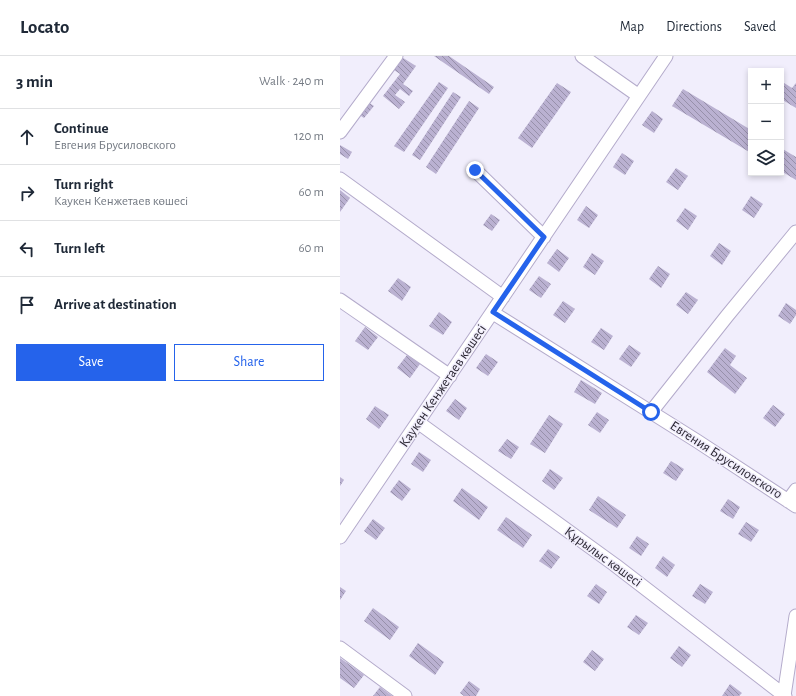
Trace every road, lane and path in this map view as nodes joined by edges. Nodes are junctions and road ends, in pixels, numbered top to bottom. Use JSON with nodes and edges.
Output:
{"nodes":[{"id":1,"x":396,"y":56,"type":"edge"},
{"id":2,"x":582,"y":56,"type":"edge"},
{"id":3,"x":666,"y":56,"type":"edge"},
{"id":4,"x":639,"y":96,"type":"junction"},
{"id":5,"x":340,"y":132,"type":"edge"},
{"id":6,"x":475,"y":170,"type":"dead end"},
{"id":7,"x":340,"y":179,"type":"edge"},
{"id":8,"x":796,"y":232,"type":"edge"},
{"id":9,"x":544,"y":237,"type":"junction"},
{"id":10,"x":503,"y":297,"type":"junction"},
{"id":11,"x":340,"y":300,"type":"edge"},
{"id":12,"x":493,"y":312,"type":"junction"},
{"id":13,"x":450,"y":376,"type":"junction"},
{"id":14,"x":651,"y":412,"type":"junction"},
{"id":15,"x":418,"y":423,"type":"junction"},
{"id":16,"x":796,"y":490,"type":"edge"},
{"id":17,"x":792,"y":504,"type":"edge"},
{"id":18,"x":340,"y":537,"type":"edge"},
{"id":19,"x":796,"y":616,"type":"edge"},
{"id":20,"x":340,"y":648,"type":"edge"},
{"id":21,"x":405,"y":696,"type":"edge"},
{"id":22,"x":785,"y":696,"type":"edge"}],
"edges":[{"from":1,"to":5,"type":"street"},
{"from":2,"to":4,"type":"street"},
{"from":3,"to":4,"type":"street","name":"Каукен Кенжетаев көшесі"},
{"from":4,"to":9,"type":"street","name":"Каукен Кенжетаев көшесі"},
{"from":6,"to":9,"type":"street"},
{"from":7,"to":10,"type":"street"},
{"from":8,"to":14,"type":"street"},
{"from":9,"to":10,"type":"street","name":"Каукен Кенжетаев көшесі"},
{"from":10,"to":12,"type":"street","name":"Каукен Кенжетаев көшесі"},
{"from":11,"to":13,"type":"street"},
{"from":12,"to":13,"type":"street","name":"Каукен Кенжетаев көшесі"},
{"from":12,"to":14,"type":"street","name":"Евгения Брусиловского"},
{"from":13,"to":15,"type":"street","name":"Каукен Кенжетаев көшесі"},
{"from":14,"to":17,"type":"street","name":"Евгения Брусиловского"},
{"from":15,"to":18,"type":"street","name":"Каукен Кенжетаев көшесі"},
{"from":15,"to":22,"type":"street","name":"Құрылыс көшесі"},
{"from":16,"to":17,"type":"street"},
{"from":19,"to":22,"type":"street"},
{"from":20,"to":21,"type":"street"}]}
